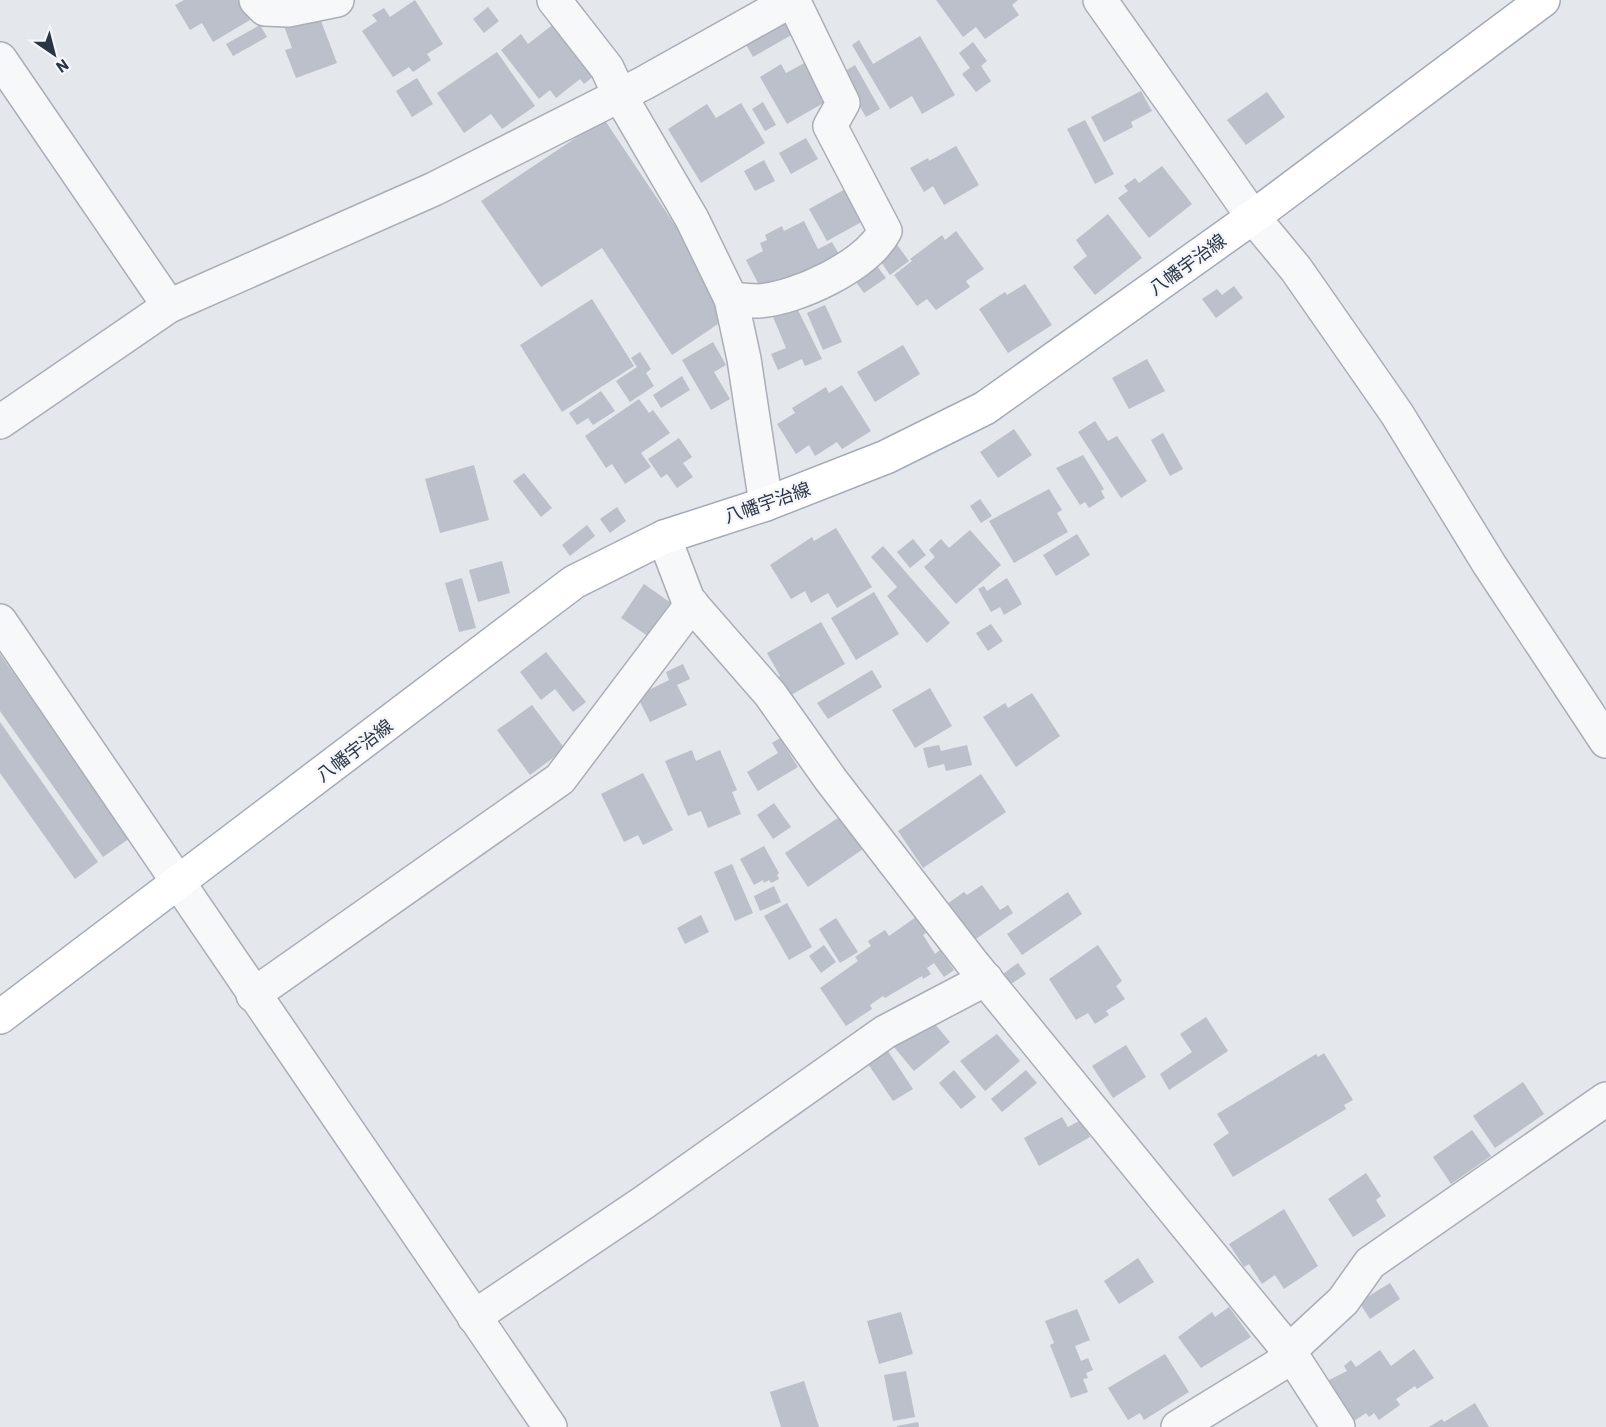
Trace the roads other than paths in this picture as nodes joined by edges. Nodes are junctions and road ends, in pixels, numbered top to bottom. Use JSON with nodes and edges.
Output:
{"nodes":[{"id":1,"x":256,"y":0,"type":"edge"},
{"id":2,"x":337,"y":0,"type":"edge"},
{"id":3,"x":554,"y":0,"type":"edge"},
{"id":4,"x":792,"y":0,"type":"edge"},
{"id":5,"x":1100,"y":0,"type":"edge"},
{"id":6,"x":1543,"y":0,"type":"edge"},
{"id":7,"x":0,"y":59,"type":"edge"},
{"id":8,"x":618,"y":94,"type":"junction"},
{"id":9,"x":1253,"y":217,"type":"junction"},
{"id":10,"x":731,"y":299,"type":"junction"},
{"id":11,"x":169,"y":306,"type":"junction"},
{"id":12,"x":0,"y":422,"type":"edge"},
{"id":13,"x":766,"y":504,"type":"junction"},
{"id":14,"x":664,"y":537,"type":"junction"},
{"id":15,"x":692,"y":604,"type":"junction"},
{"id":16,"x":0,"y":621,"type":"edge"},
{"id":17,"x":1606,"y":741,"type":"edge"},
{"id":18,"x":179,"y":883,"type":"junction"},
{"id":19,"x":986,"y":979,"type":"junction"},
{"id":20,"x":253,"y":995,"type":"junction"},
{"id":21,"x":0,"y":1017,"type":"edge"},
{"id":22,"x":1606,"y":1099,"type":"edge"},
{"id":23,"x":474,"y":1317,"type":"junction"},
{"id":24,"x":1289,"y":1351,"type":"junction"},
{"id":25,"x":550,"y":1427,"type":"edge"},
{"id":26,"x":1178,"y":1427,"type":"edge"},
{"id":27,"x":1338,"y":1427,"type":"edge"}],
"edges":[{"from":1,"to":2,"type":"street"},
{"from":3,"to":8,"type":"street"},
{"from":4,"to":8,"type":"street"},
{"from":4,"to":10,"type":"street"},
{"from":5,"to":9,"type":"street"},
{"from":6,"to":9,"type":"main road","name":"八幡宇治線"},
{"from":7,"to":11,"type":"street"},
{"from":8,"to":10,"type":"street"},
{"from":8,"to":11,"type":"street"},
{"from":9,"to":13,"type":"main road","name":"八幡宇治線"},
{"from":9,"to":17,"type":"street"},
{"from":10,"to":13,"type":"street"},
{"from":11,"to":12,"type":"street"},
{"from":13,"to":14,"type":"main road","name":"八幡宇治線"},
{"from":14,"to":15,"type":"street"},
{"from":14,"to":18,"type":"main road","name":"八幡宇治線"},
{"from":15,"to":19,"type":"street"},
{"from":15,"to":20,"type":"street"},
{"from":16,"to":18,"type":"street"},
{"from":18,"to":20,"type":"street"},
{"from":18,"to":21,"type":"main road","name":"八幡宇治線"},
{"from":19,"to":23,"type":"street"},
{"from":19,"to":24,"type":"street"},
{"from":20,"to":23,"type":"street"},
{"from":22,"to":24,"type":"street"},
{"from":23,"to":25,"type":"street"},
{"from":24,"to":26,"type":"street"},
{"from":24,"to":27,"type":"street"}]}
